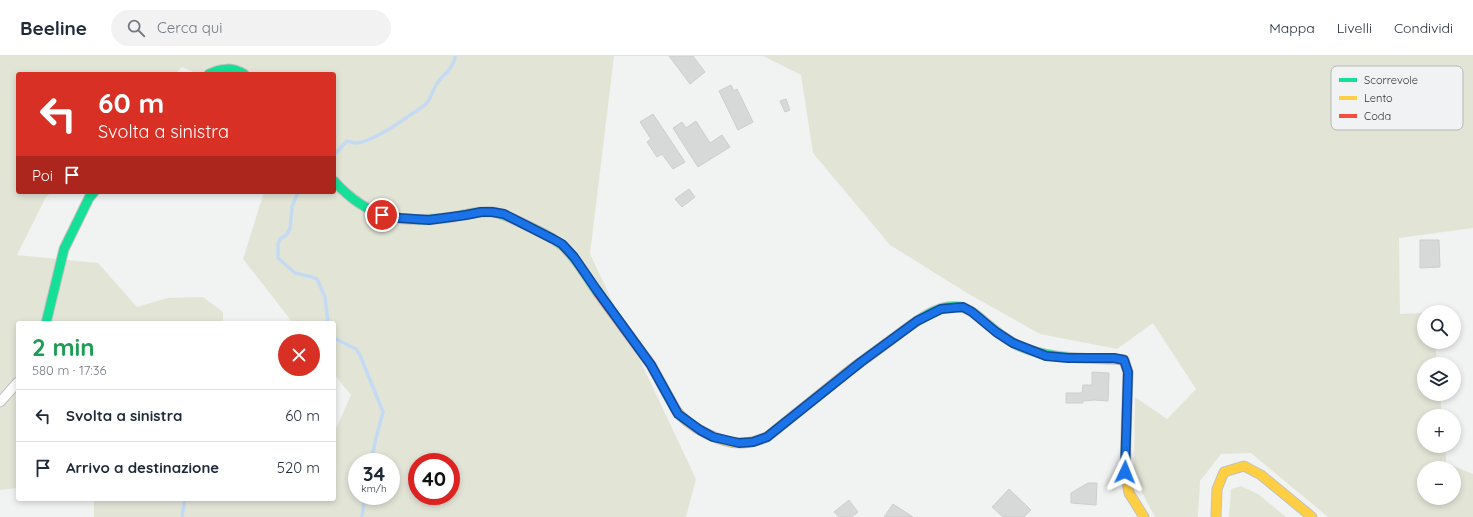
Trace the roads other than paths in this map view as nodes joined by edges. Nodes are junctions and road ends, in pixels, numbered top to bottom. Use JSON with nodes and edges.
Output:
{"nodes":[{"id":1,"x":212,"y":72,"type":"edge"},
{"id":2,"x":242,"y":72,"type":"edge"},
{"id":3,"x":336,"y":183,"type":"edge"},
{"id":4,"x":92,"y":194,"type":"edge"},
{"id":5,"x":46,"y":321,"type":"edge"},
{"id":6,"x":16,"y":384,"type":"edge"},
{"id":7,"x":0,"y":402,"type":"edge"},
{"id":8,"x":1144,"y":517,"type":"edge"},
{"id":9,"x":1216,"y":517,"type":"edge"},
{"id":10,"x":1312,"y":517,"type":"edge"}],
"edges":[{"from":1,"to":2,"type":"street"},
{"from":3,"to":8,"type":"street"},
{"from":4,"to":5,"type":"street"},
{"from":6,"to":7,"type":"street"},
{"from":9,"to":10,"type":"street"}]}
